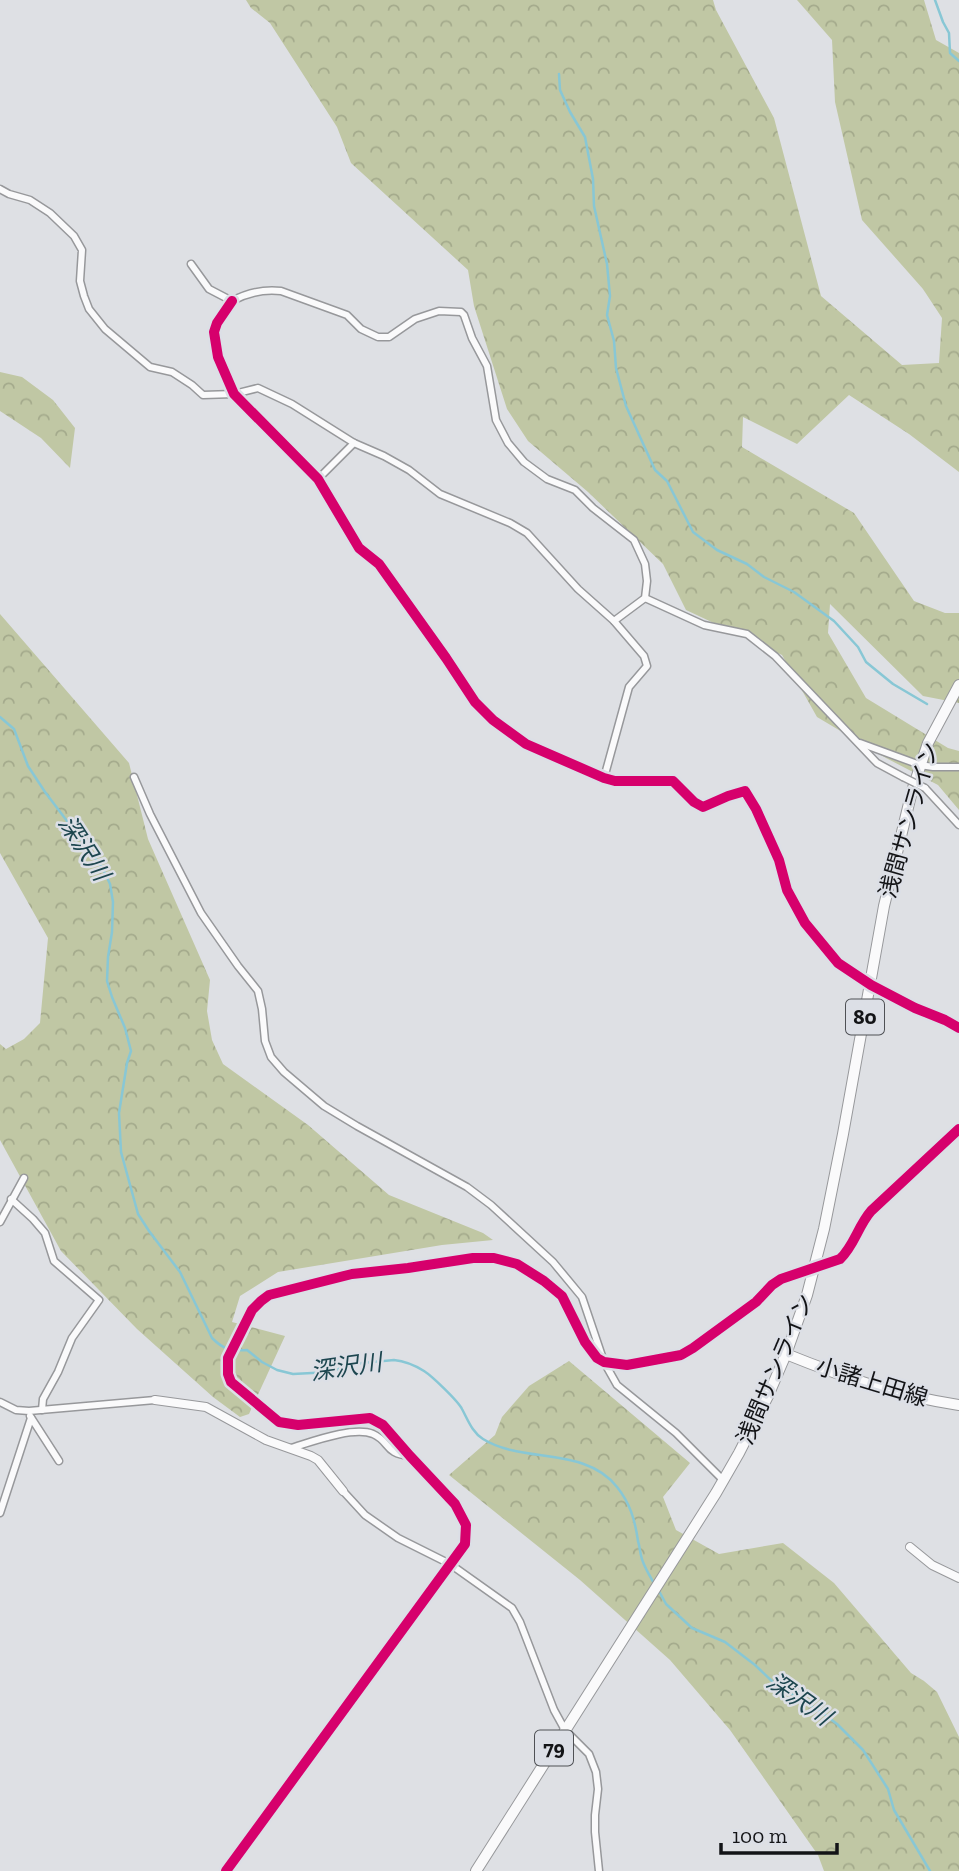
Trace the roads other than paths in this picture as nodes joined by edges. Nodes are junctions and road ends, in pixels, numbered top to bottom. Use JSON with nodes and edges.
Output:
{"nodes":[{"id":1,"x":0,"y":189,"type":"edge"},
{"id":2,"x":191,"y":264,"type":"dead end"},
{"id":3,"x":232,"y":301,"type":"junction"},
{"id":4,"x":234,"y":394,"type":"junction"},
{"id":5,"x":354,"y":443,"type":"junction"},
{"id":6,"x":318,"y":478,"type":"junction"},
{"id":7,"x":645,"y":598,"type":"junction"},
{"id":8,"x":614,"y":621,"type":"junction"},
{"id":9,"x":959,"y":685,"type":"edge"},
{"id":10,"x":858,"y":742,"type":"junction"},
{"id":11,"x":920,"y":765,"type":"junction"},
{"id":12,"x":959,"y":767,"type":"edge"},
{"id":13,"x":134,"y":777,"type":"dead end"},
{"id":14,"x":604,"y":778,"type":"junction"},
{"id":15,"x":959,"y":825,"type":"edge"},
{"id":16,"x":871,"y":985,"type":"junction"},
{"id":17,"x":959,"y":1028,"type":"edge"},
{"id":18,"x":959,"y":1129,"type":"edge"},
{"id":19,"x":24,"y":1178,"type":"dead end"},
{"id":20,"x":11,"y":1199,"type":"junction"},
{"id":21,"x":0,"y":1222,"type":"edge"},
{"id":22,"x":814,"y":1268,"type":"junction"},
{"id":23,"x":786,"y":1354,"type":"junction"},
{"id":24,"x":604,"y":1362,"type":"junction"},
{"id":25,"x":155,"y":1400,"type":"joint"},
{"id":26,"x":0,"y":1402,"type":"edge"},
{"id":27,"x":959,"y":1405,"type":"edge"},
{"id":28,"x":41,"y":1410,"type":"junction"},
{"id":29,"x":30,"y":1414,"type":"junction"},
{"id":30,"x":290,"y":1448,"type":"junction"},
{"id":31,"x":410,"y":1456,"type":"junction"},
{"id":32,"x":59,"y":1461,"type":"dead end"},
{"id":33,"x":723,"y":1480,"type":"junction"},
{"id":34,"x":342,"y":1491,"type":"joint"},
{"id":35,"x":0,"y":1513,"type":"edge"},
{"id":36,"x":910,"y":1546,"type":"dead end"},
{"id":37,"x":450,"y":1564,"type":"junction"},
{"id":38,"x":959,"y":1578,"type":"edge"},
{"id":39,"x":565,"y":1730,"type":"junction"},
{"id":40,"x":226,"y":1871,"type":"edge"},
{"id":41,"x":476,"y":1871,"type":"edge"},
{"id":42,"x":599,"y":1871,"type":"edge"}],
"edges":[{"from":1,"to":4,"type":"street"},
{"from":2,"to":3,"type":"street"},
{"from":3,"to":4,"type":"street"},
{"from":3,"to":7,"type":"street"},
{"from":4,"to":5,"type":"street"},
{"from":4,"to":6,"type":"street"},
{"from":5,"to":6,"type":"street"},
{"from":5,"to":8,"type":"street"},
{"from":6,"to":14,"type":"street"},
{"from":7,"to":8,"type":"street"},
{"from":7,"to":10,"type":"street"},
{"from":8,"to":14,"type":"street"},
{"from":9,"to":11,"type":"main road","name":"浅間サンライン","number":"80"},
{"from":10,"to":11,"type":"street"},
{"from":10,"to":15,"type":"street","bridge":true},
{"from":11,"to":12,"type":"street"},
{"from":11,"to":16,"type":"main road","name":"浅間サンライン","number":"80"},
{"from":13,"to":24,"type":"street"},
{"from":14,"to":16,"type":"street"},
{"from":16,"to":17,"type":"street"},
{"from":16,"to":22,"type":"main road","name":"浅間サンライン","number":"80"},
{"from":18,"to":22,"type":"street"},
{"from":19,"to":20,"type":"street"},
{"from":20,"to":21,"type":"street"},
{"from":20,"to":28,"type":"street"},
{"from":22,"to":23,"type":"main road","name":"浅間サンライン","number":"80"},
{"from":22,"to":24,"type":"street"},
{"from":23,"to":27,"type":"main road","name":"小諸上田線"},
{"from":23,"to":33,"type":"main road","name":"浅間サンライン","number":"79"},
{"from":24,"to":31,"type":"street"},
{"from":24,"to":33,"type":"street"},
{"from":25,"to":28,"type":"street"},
{"from":25,"to":30,"type":"street"},
{"from":26,"to":29,"type":"street"},
{"from":28,"to":29,"type":"street"},
{"from":29,"to":32,"type":"street"},
{"from":29,"to":35,"type":"street"},
{"from":30,"to":31,"type":"street"},
{"from":30,"to":34,"type":"street"},
{"from":31,"to":37,"type":"street"},
{"from":33,"to":39,"type":"main road","name":"浅間サンライン","number":"79"},
{"from":34,"to":37,"type":"street"},
{"from":36,"to":38,"type":"street"},
{"from":37,"to":39,"type":"street"},
{"from":37,"to":40,"type":"street"},
{"from":39,"to":41,"type":"main road","name":"浅間サンライン","number":"79"},
{"from":39,"to":42,"type":"street"}]}
